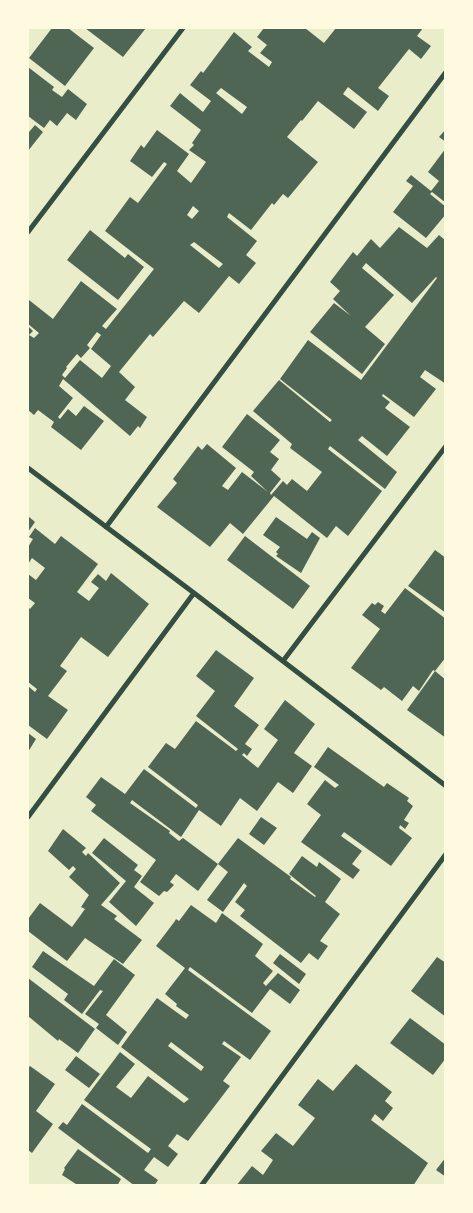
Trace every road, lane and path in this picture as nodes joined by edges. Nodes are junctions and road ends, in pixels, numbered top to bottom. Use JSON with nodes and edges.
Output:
{"nodes":[{"id":1,"x":183,"y":28,"type":"edge"},
{"id":2,"x":446,"y":72,"type":"edge"},
{"id":3,"x":28,"y":232,"type":"edge"},
{"id":4,"x":446,"y":446,"type":"edge"},
{"id":5,"x":28,"y":468,"type":"edge"},
{"id":6,"x":106,"y":527,"type":"junction"},
{"id":7,"x":194,"y":593,"type":"junction"},
{"id":8,"x":283,"y":661,"type":"junction"},
{"id":9,"x":446,"y":786,"type":"edge"},
{"id":10,"x":28,"y":817,"type":"edge"},
{"id":11,"x":446,"y":854,"type":"edge"},
{"id":12,"x":201,"y":1186,"type":"edge"}],
"edges":[{"from":1,"to":3,"type":"street"},
{"from":2,"to":6,"type":"street"},
{"from":4,"to":8,"type":"street"},
{"from":5,"to":6,"type":"street"},
{"from":6,"to":7,"type":"street"},
{"from":7,"to":8,"type":"street"},
{"from":7,"to":10,"type":"street"},
{"from":8,"to":9,"type":"street"},
{"from":11,"to":12,"type":"street"}]}
